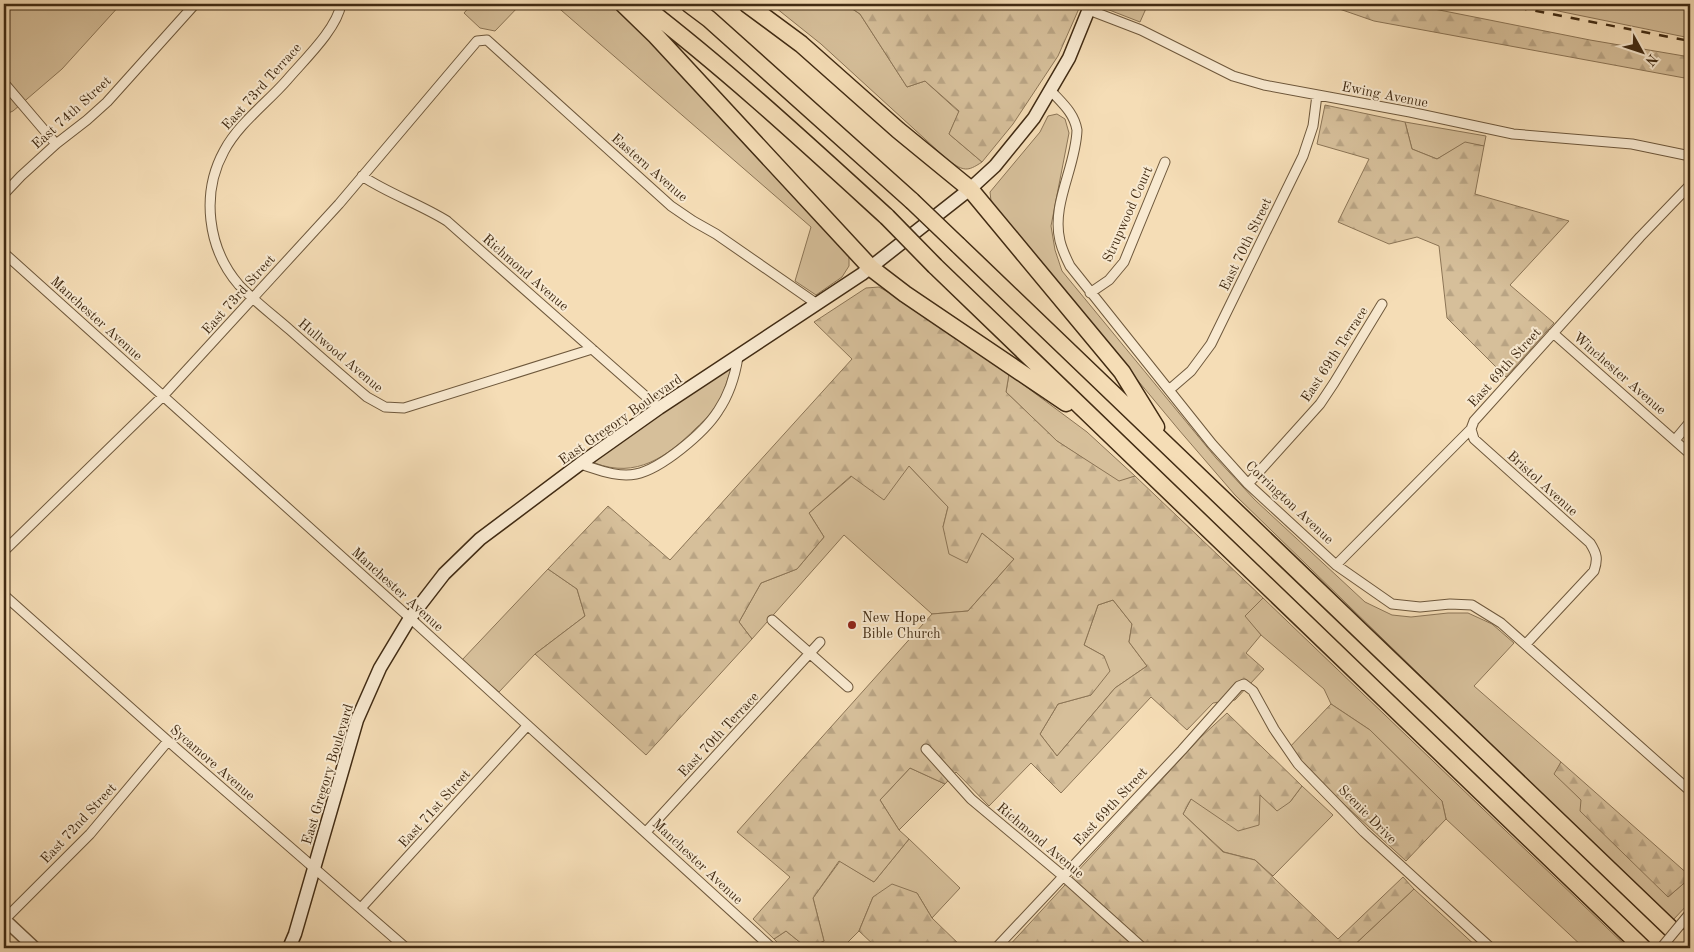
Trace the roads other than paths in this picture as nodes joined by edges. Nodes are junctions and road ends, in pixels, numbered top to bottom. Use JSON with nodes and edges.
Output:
{"nodes":[{"id":1,"x":195,"y":4,"type":"edge"},
{"id":2,"x":341,"y":4,"type":"edge"},
{"id":3,"x":623,"y":4,"type":"edge"},
{"id":4,"x":641,"y":4,"type":"edge"},
{"id":5,"x":689,"y":4,"type":"edge"},
{"id":6,"x":748,"y":4,"type":"edge"},
{"id":7,"x":1090,"y":7,"type":"edge"},
{"id":8,"x":477,"y":41,"type":"joint"},
{"id":9,"x":4,"y":83,"type":"edge"},
{"id":10,"x":1051,"y":91,"type":"junction"},
{"id":11,"x":1317,"y":95,"type":"junction"},
{"id":12,"x":56,"y":144,"type":"junction"},
{"id":13,"x":1690,"y":156,"type":"edge"},
{"id":14,"x":1165,"y":162,"type":"dead end"},
{"id":15,"x":362,"y":176,"type":"junction"},
{"id":16,"x":1690,"y":185,"type":"edge"},
{"id":17,"x":970,"y":189,"type":"junction"},
{"id":18,"x":210,"y":192,"type":"joint"},
{"id":19,"x":4,"y":194,"type":"edge"},
{"id":20,"x":4,"y":253,"type":"edge"},
{"id":21,"x":871,"y":268,"type":"junction"},
{"id":22,"x":1090,"y":293,"type":"junction"},
{"id":23,"x":253,"y":297,"type":"junction"},
{"id":24,"x":817,"y":304,"type":"junction"},
{"id":25,"x":1382,"y":304,"type":"dead end"},
{"id":26,"x":1553,"y":333,"type":"junction"},
{"id":27,"x":592,"y":349,"type":"junction"},
{"id":28,"x":738,"y":357,"type":"junction"},
{"id":29,"x":1169,"y":390,"type":"junction"},
{"id":30,"x":163,"y":396,"type":"junction"},
{"id":31,"x":659,"y":408,"type":"junction"},
{"id":32,"x":1690,"y":422,"type":"edge"},
{"id":33,"x":1102,"y":427,"type":"junction"},
{"id":34,"x":1471,"y":429,"type":"junction"},
{"id":35,"x":1675,"y":440,"type":"junction"},
{"id":36,"x":1169,"y":448,"type":"junction"},
{"id":37,"x":1690,"y":454,"type":"edge"},
{"id":38,"x":580,"y":464,"type":"junction"},
{"id":39,"x":1248,"y":484,"type":"junction"},
{"id":40,"x":4,"y":551,"type":"edge"},
{"id":41,"x":1336,"y":565,"type":"junction"},
{"id":42,"x":4,"y":595,"type":"edge"},
{"id":43,"x":410,"y":618,"type":"junction"},
{"id":44,"x":772,"y":620,"type":"dead end"},
{"id":45,"x":820,"y":642,"type":"dead end"},
{"id":46,"x":1526,"y":644,"type":"junction"},
{"id":47,"x":810,"y":654,"type":"junction"},
{"id":48,"x":1244,"y":684,"type":"joint"},
{"id":49,"x":848,"y":687,"type":"dead end"},
{"id":50,"x":528,"y":726,"type":"junction"},
{"id":51,"x":168,"y":741,"type":"junction"},
{"id":52,"x":926,"y":749,"type":"dead end"},
{"id":53,"x":1690,"y":791,"type":"edge"},
{"id":54,"x":646,"y":832,"type":"junction"},
{"id":55,"x":314,"y":868,"type":"junction"},
{"id":56,"x":1063,"y":876,"type":"junction"},
{"id":57,"x":360,"y":908,"type":"junction"},
{"id":58,"x":1690,"y":914,"type":"edge"},
{"id":59,"x":4,"y":920,"type":"edge"},
{"id":60,"x":1690,"y":947,"type":"edge"},
{"id":61,"x":35,"y":948,"type":"edge"},
{"id":62,"x":289,"y":948,"type":"edge"},
{"id":63,"x":406,"y":948,"type":"edge"},
{"id":64,"x":772,"y":948,"type":"edge"},
{"id":65,"x":996,"y":948,"type":"edge"},
{"id":66,"x":1143,"y":948,"type":"edge"},
{"id":67,"x":1491,"y":948,"type":"edge"},
{"id":68,"x":1644,"y":948,"type":"edge"},
{"id":69,"x":1661,"y":948,"type":"edge"}],
"edges":[{"from":1,"to":12,"type":"street","name":"East 74th Street"},
{"from":2,"to":18,"type":"street","name":"East 73rd Terrace"},
{"from":3,"to":21,"type":"highway"},
{"from":4,"to":33,"type":"highway","bridge":true},
{"from":5,"to":36,"type":"highway","bridge":true},
{"from":6,"to":17,"type":"highway"},
{"from":7,"to":10,"type":"main road","name":"East Gregory Boulevard"},
{"from":7,"to":11,"type":"street","name":"Ewing Avenue"},
{"from":8,"to":15,"type":"street","name":"East 73rd Street"},
{"from":8,"to":24,"type":"street","name":"Eastern Avenue"},
{"from":9,"to":12,"type":"street"},
{"from":10,"to":17,"type":"main road","name":"East Gregory Boulevard"},
{"from":10,"to":22,"type":"street","name":"Corrington Avenue"},
{"from":11,"to":13,"type":"street","name":"Ewing Avenue"},
{"from":11,"to":29,"type":"street","name":"East 70th Street"},
{"from":12,"to":19,"type":"street","name":"East 74th Street"},
{"from":14,"to":22,"type":"street","name":"Strupwood Court"},
{"from":15,"to":23,"type":"street","name":"East 73rd Street"},
{"from":15,"to":27,"type":"street","name":"Richmond Avenue"},
{"from":16,"to":26,"type":"street","name":"East 69th Street"},
{"from":17,"to":21,"type":"main road","name":"East Gregory Boulevard"},
{"from":17,"to":36,"type":"highway"},
{"from":18,"to":23,"type":"street","name":"Hullwood Avenue"},
{"from":20,"to":30,"type":"street","name":"Manchester Avenue"},
{"from":21,"to":24,"type":"main road","name":"East Gregory Boulevard"},
{"from":21,"to":33,"type":"highway"},
{"from":22,"to":29,"type":"street","name":"Corrington Avenue"},
{"from":23,"to":27,"type":"street","name":"Hullwood Avenue"},
{"from":23,"to":30,"type":"street","name":"East 73rd Street"},
{"from":24,"to":28,"type":"main road","name":"East Gregory Boulevard"},
{"from":25,"to":39,"type":"street","name":"East 69th Terrace"},
{"from":26,"to":34,"type":"street","name":"East 69th Street"},
{"from":26,"to":35,"type":"street","name":"Winchester Avenue"},
{"from":27,"to":31,"type":"street","name":"Richmond Avenue"},
{"from":28,"to":31,"type":"main road","name":"East Gregory Boulevard"},
{"from":28,"to":38,"type":"street"},
{"from":29,"to":39,"type":"street","name":"Corrington Avenue"},
{"from":30,"to":40,"type":"street","name":"East 73rd Street"},
{"from":30,"to":43,"type":"street","name":"Manchester Avenue"},
{"from":31,"to":38,"type":"main road","name":"East Gregory Boulevard"},
{"from":32,"to":35,"type":"street"},
{"from":33,"to":68,"type":"highway"},
{"from":34,"to":41,"type":"street","name":"East 69th Street"},
{"from":34,"to":46,"type":"street","name":"Bristol Avenue"},
{"from":35,"to":37,"type":"street","name":"Winchester Avenue"},
{"from":36,"to":60,"type":"highway"},
{"from":38,"to":43,"type":"main road","name":"East Gregory Boulevard"},
{"from":39,"to":41,"type":"street","name":"Corrington Avenue"},
{"from":41,"to":46,"type":"street","name":"Corrington Avenue"},
{"from":42,"to":51,"type":"street","name":"Sycamore Avenue"},
{"from":43,"to":50,"type":"street","name":"Manchester Avenue"},
{"from":43,"to":55,"type":"main road","name":"East Gregory Boulevard"},
{"from":44,"to":47,"type":"street"},
{"from":45,"to":47,"type":"street","name":"East 70th Terrace"},
{"from":46,"to":53,"type":"street","name":"Corrington Avenue"},
{"from":47,"to":49,"type":"street"},
{"from":47,"to":54,"type":"street","name":"East 70th Terrace"},
{"from":48,"to":56,"type":"street","name":"East 69th Street"},
{"from":48,"to":67,"type":"street","name":"Scenic Drive"},
{"from":50,"to":54,"type":"street","name":"Manchester Avenue"},
{"from":50,"to":57,"type":"street","name":"East 71st Street"},
{"from":51,"to":55,"type":"street","name":"Sycamore Avenue"},
{"from":51,"to":59,"type":"street","name":"East 72nd Street"},
{"from":52,"to":56,"type":"street","name":"Richmond Avenue"},
{"from":54,"to":64,"type":"street","name":"Manchester Avenue"},
{"from":55,"to":57,"type":"street","name":"Sycamore Avenue"},
{"from":55,"to":62,"type":"main road","name":"East Gregory Boulevard"},
{"from":56,"to":65,"type":"street","name":"East 69th Street"},
{"from":56,"to":66,"type":"street","name":"Richmond Avenue"},
{"from":57,"to":63,"type":"street","name":"Sycamore Avenue"},
{"from":58,"to":69,"type":"street","bridge":true},
{"from":59,"to":61,"type":"street"}]}
